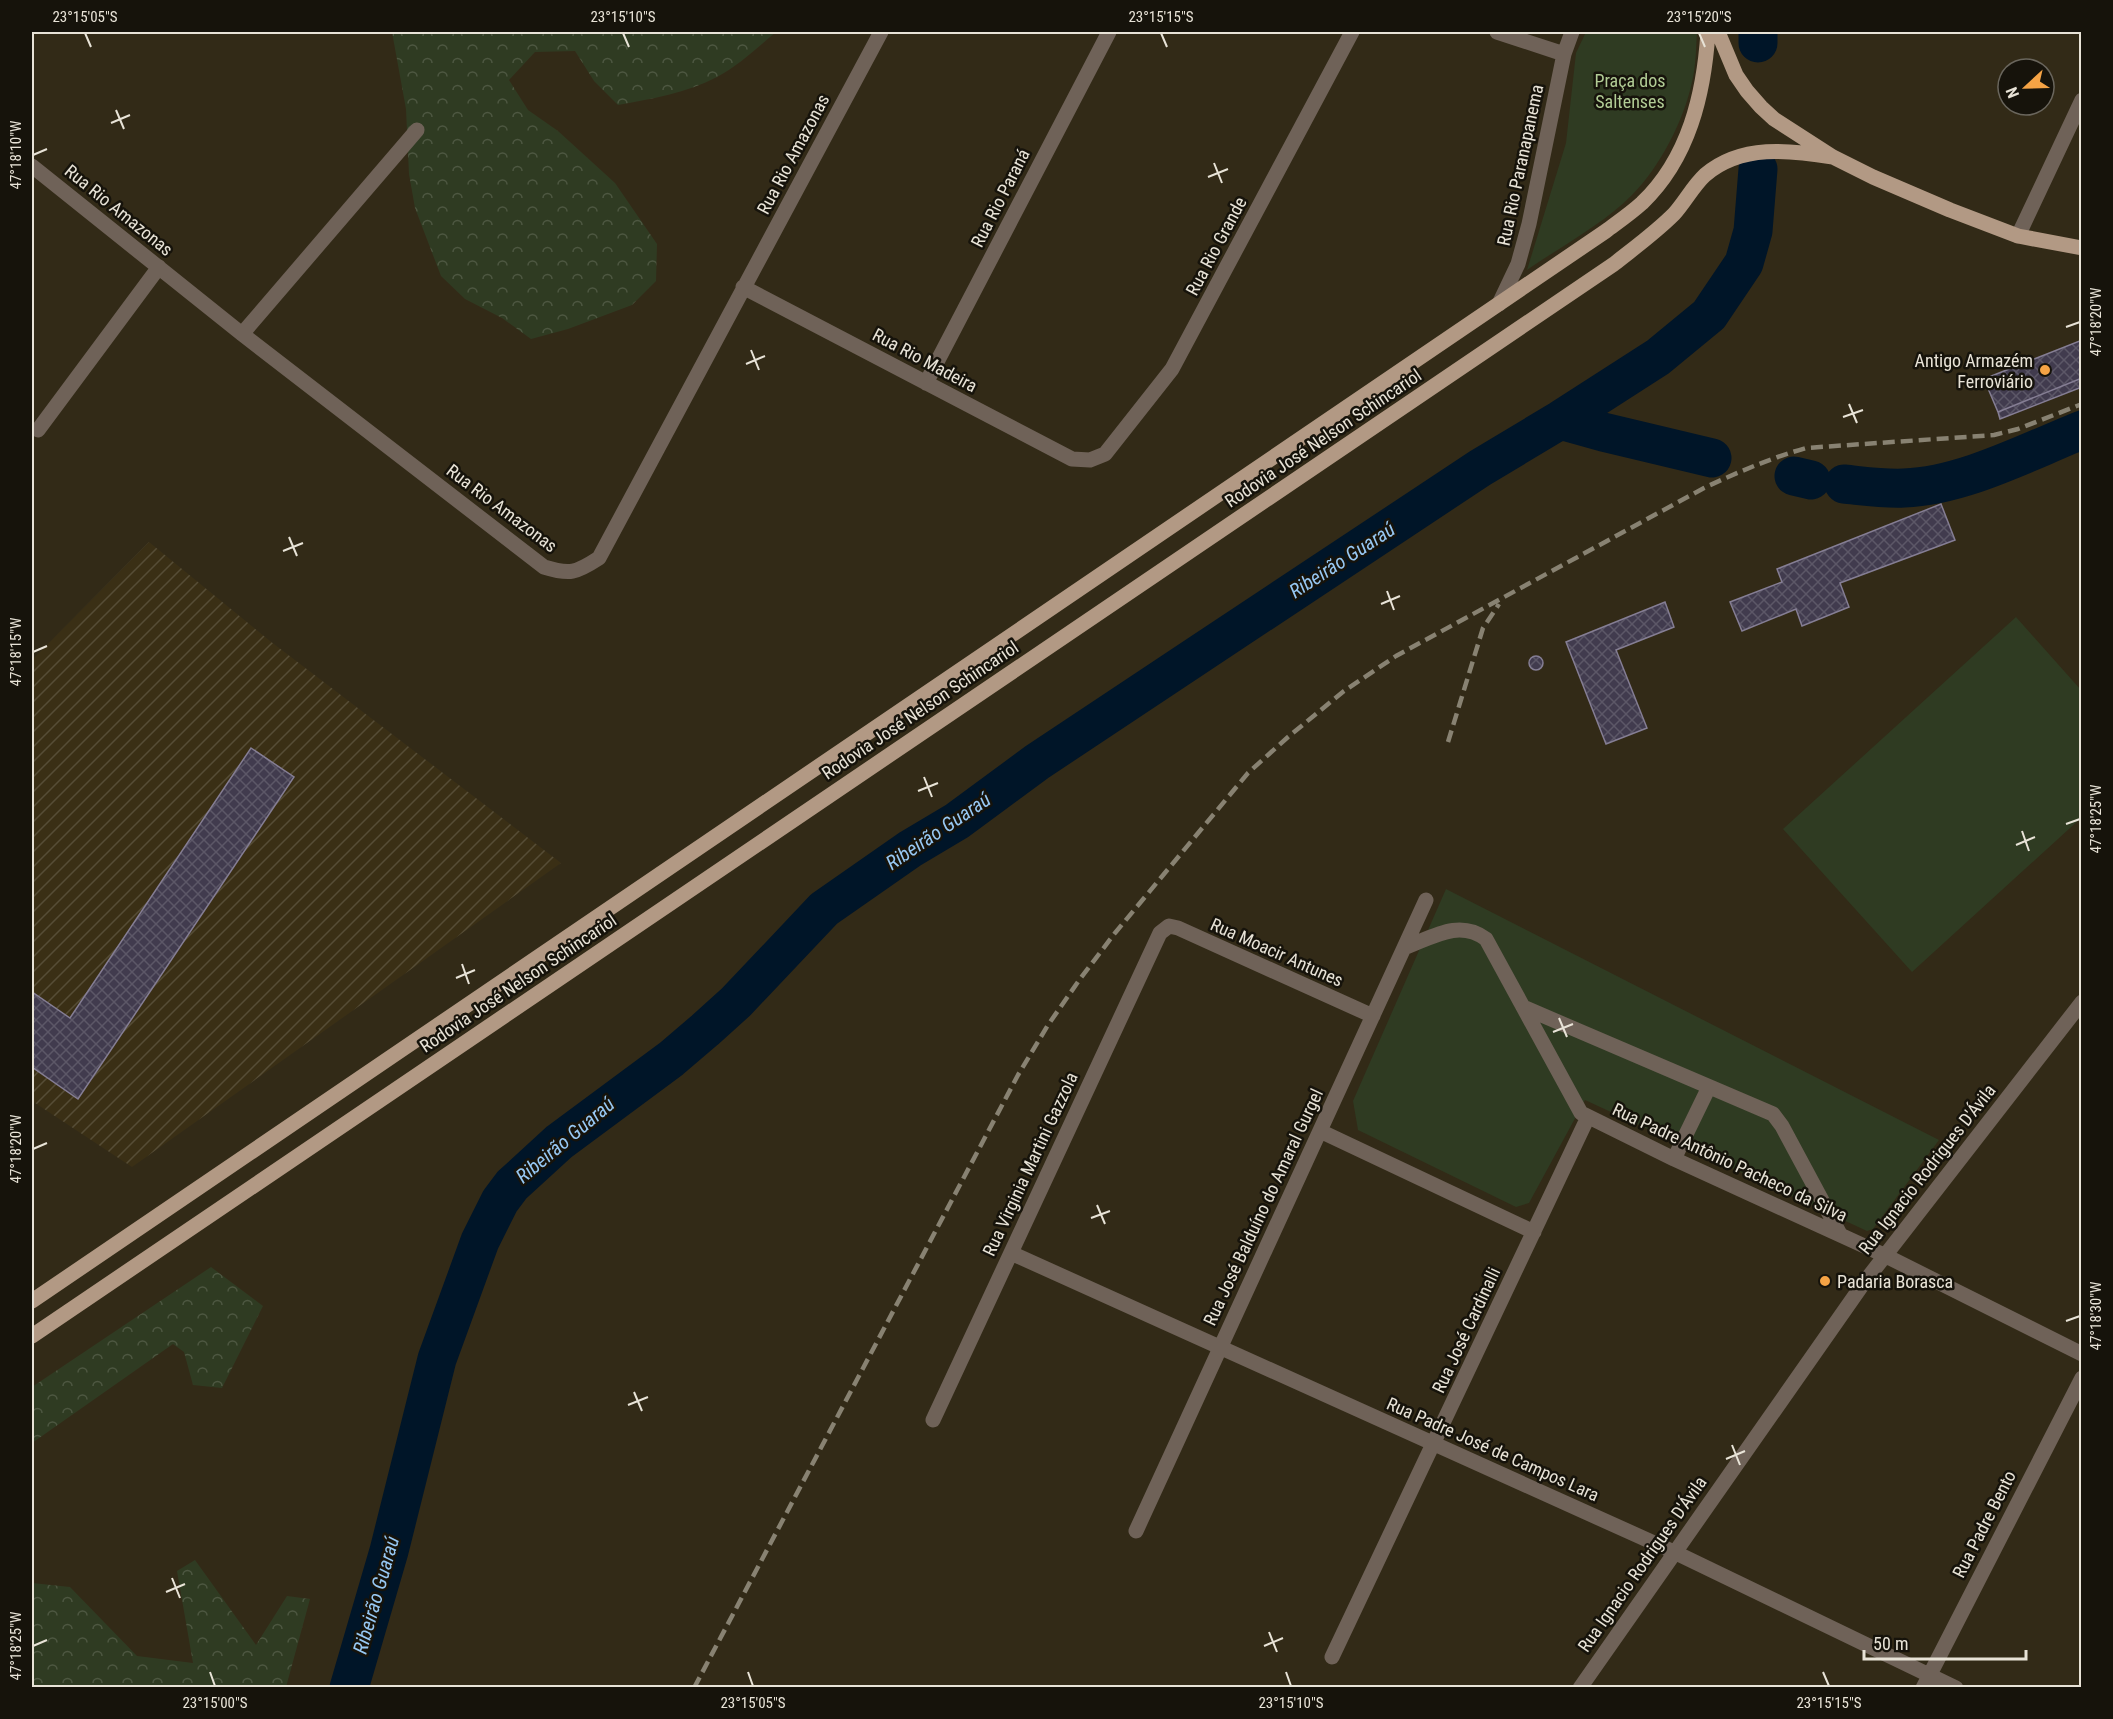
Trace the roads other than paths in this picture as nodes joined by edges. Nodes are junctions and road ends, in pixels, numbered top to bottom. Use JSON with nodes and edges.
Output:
{"nodes":[{"id":1,"x":881,"y":32,"type":"edge"},
{"id":2,"x":1108,"y":32,"type":"edge"},
{"id":3,"x":1352,"y":32,"type":"edge"},
{"id":4,"x":1497,"y":32,"type":"edge"},
{"id":5,"x":1572,"y":32,"type":"edge"},
{"id":6,"x":1708,"y":32,"type":"edge"},
{"id":7,"x":1718,"y":32,"type":"edge"},
{"id":8,"x":1564,"y":54,"type":"junction"},
{"id":9,"x":2082,"y":100,"type":"edge"},
{"id":10,"x":417,"y":130,"type":"dead end"},
{"id":11,"x":1833,"y":157,"type":"junction"},
{"id":12,"x":32,"y":166,"type":"edge"},
{"id":13,"x":2018,"y":236,"type":"junction"},
{"id":14,"x":2082,"y":248,"type":"edge"},
{"id":15,"x":159,"y":267,"type":"junction"},
{"id":16,"x":743,"y":287,"type":"junction"},
{"id":17,"x":1499,"y":304,"type":"junction"},
{"id":18,"x":242,"y":334,"type":"junction"},
{"id":19,"x":926,"y":383,"type":"junction"},
{"id":20,"x":38,"y":430,"type":"dead end"},
{"id":21,"x":1090,"y":460,"type":"joint"},
{"id":22,"x":1426,"y":900,"type":"dead end"},
{"id":23,"x":1165,"y":928,"type":"joint"},
{"id":24,"x":1404,"y":948,"type":"junction"},
{"id":25,"x":2082,"y":1002,"type":"edge"},
{"id":26,"x":1523,"y":1007,"type":"junction"},
{"id":27,"x":1373,"y":1016,"type":"junction"},
{"id":28,"x":1708,"y":1087,"type":"junction"},
{"id":29,"x":1588,"y":1117,"type":"junction"},
{"id":30,"x":1320,"y":1131,"type":"junction"},
{"id":31,"x":1674,"y":1159,"type":"junction"},
{"id":32,"x":1534,"y":1232,"type":"junction"},
{"id":33,"x":1840,"y":1234,"type":"junction"},
{"id":34,"x":1011,"y":1253,"type":"junction"},
{"id":35,"x":1884,"y":1255,"type":"junction"},
{"id":36,"x":32,"y":1301,"type":"edge"},
{"id":37,"x":32,"y":1336,"type":"edge"},
{"id":38,"x":1220,"y":1347,"type":"junction"},
{"id":39,"x":2082,"y":1354,"type":"edge"},
{"id":40,"x":2082,"y":1378,"type":"edge"},
{"id":41,"x":933,"y":1420,"type":"dead end"},
{"id":42,"x":1434,"y":1444,"type":"junction"},
{"id":43,"x":1136,"y":1531,"type":"dead end"},
{"id":44,"x":1674,"y":1552,"type":"junction"},
{"id":45,"x":1332,"y":1657,"type":"dead end"},
{"id":46,"x":1926,"y":1681,"type":"edge"},
{"id":47,"x":1580,"y":1688,"type":"edge"},
{"id":48,"x":1956,"y":1688,"type":"edge"}],
"edges":[{"from":1,"to":16,"type":"street","name":"Rua Rio Amazonas"},
{"from":2,"to":19,"type":"street","name":"Rua Rio Paraná"},
{"from":3,"to":21,"type":"street","name":"Rua Rio Grande"},
{"from":4,"to":8,"type":"street"},
{"from":5,"to":8,"type":"street","name":"Rua Rio Paranapanema"},
{"from":6,"to":17,"type":"main road","name":"Rodovia José Nelson Schincariol"},
{"from":7,"to":11,"type":"main road"},
{"from":8,"to":17,"type":"street","name":"Rua Rio Paranapanema"},
{"from":9,"to":13,"type":"street"},
{"from":10,"to":18,"type":"street"},
{"from":11,"to":13,"type":"main road"},
{"from":11,"to":37,"type":"main road","name":"Rodovia José Nelson Schincariol"},
{"from":12,"to":15,"type":"street","name":"Rua Rio Amazonas"},
{"from":13,"to":14,"type":"main road"},
{"from":15,"to":18,"type":"street","name":"Rua Rio Amazonas"},
{"from":15,"to":20,"type":"street"},
{"from":16,"to":18,"type":"street","name":"Rua Rio Amazonas"},
{"from":16,"to":19,"type":"street","name":"Rua Rio Madeira"},
{"from":17,"to":36,"type":"main road","name":"Rodovia José Nelson Schincariol"},
{"from":19,"to":21,"type":"street","name":"Rua Rio Madeira"},
{"from":22,"to":24,"type":"street","name":"Rua José Balduíno do Amaral Gurgel"},
{"from":23,"to":27,"type":"street","name":"Rua Moacir Antunes"},
{"from":23,"to":34,"type":"street","name":"Rua Virginia Martini Gazzola"},
{"from":24,"to":26,"type":"street"},
{"from":24,"to":27,"type":"street","name":"Rua José Balduíno do Amaral Gurgel"},
{"from":25,"to":35,"type":"street","name":"Rua Ignacio Rodrigues D'Ávila"},
{"from":26,"to":28,"type":"street"},
{"from":26,"to":29,"type":"street"},
{"from":27,"to":30,"type":"street","name":"Rua José Balduíno do Amaral Gurgel"},
{"from":28,"to":31,"type":"street"},
{"from":28,"to":33,"type":"street"},
{"from":29,"to":31,"type":"street","name":"Rua Padre Antônio Pacheco da Silva"},
{"from":29,"to":32,"type":"street","name":"Rua José Cardinalli"},
{"from":30,"to":32,"type":"street"},
{"from":30,"to":38,"type":"street","name":"Rua José Balduíno do Amaral Gurgel"},
{"from":31,"to":33,"type":"street","name":"Rua Padre Antônio Pacheco da Silva"},
{"from":32,"to":42,"type":"street","name":"Rua José Cardinalli"},
{"from":33,"to":35,"type":"street","name":"Rua Padre Antônio Pacheco da Silva"},
{"from":34,"to":38,"type":"street","name":"Rua Padre José de Campos Lara"},
{"from":34,"to":41,"type":"street","name":"Rua Virginia Martini Gazzola"},
{"from":35,"to":39,"type":"street","name":"Rua Padre Antônio Pacheco da Silva"},
{"from":35,"to":44,"type":"street","name":"Rua Ignacio Rodrigues D'Ávila"},
{"from":38,"to":42,"type":"street","name":"Rua Padre José de Campos Lara"},
{"from":38,"to":43,"type":"street","name":"Rua José Balduíno do Amaral Gurgel"},
{"from":40,"to":46,"type":"street","name":"Rua Padre Bento"},
{"from":42,"to":44,"type":"street","name":"Rua Padre José de Campos Lara"},
{"from":42,"to":45,"type":"street","name":"Rua José Cardinalli"},
{"from":44,"to":46,"type":"street","name":"Rua Padre José de Campos Lara"},
{"from":44,"to":47,"type":"street","name":"Rua Ignacio Rodrigues D'Ávila"},
{"from":46,"to":48,"type":"street","name":"Rua Padre José de Campos Lara"}]}
